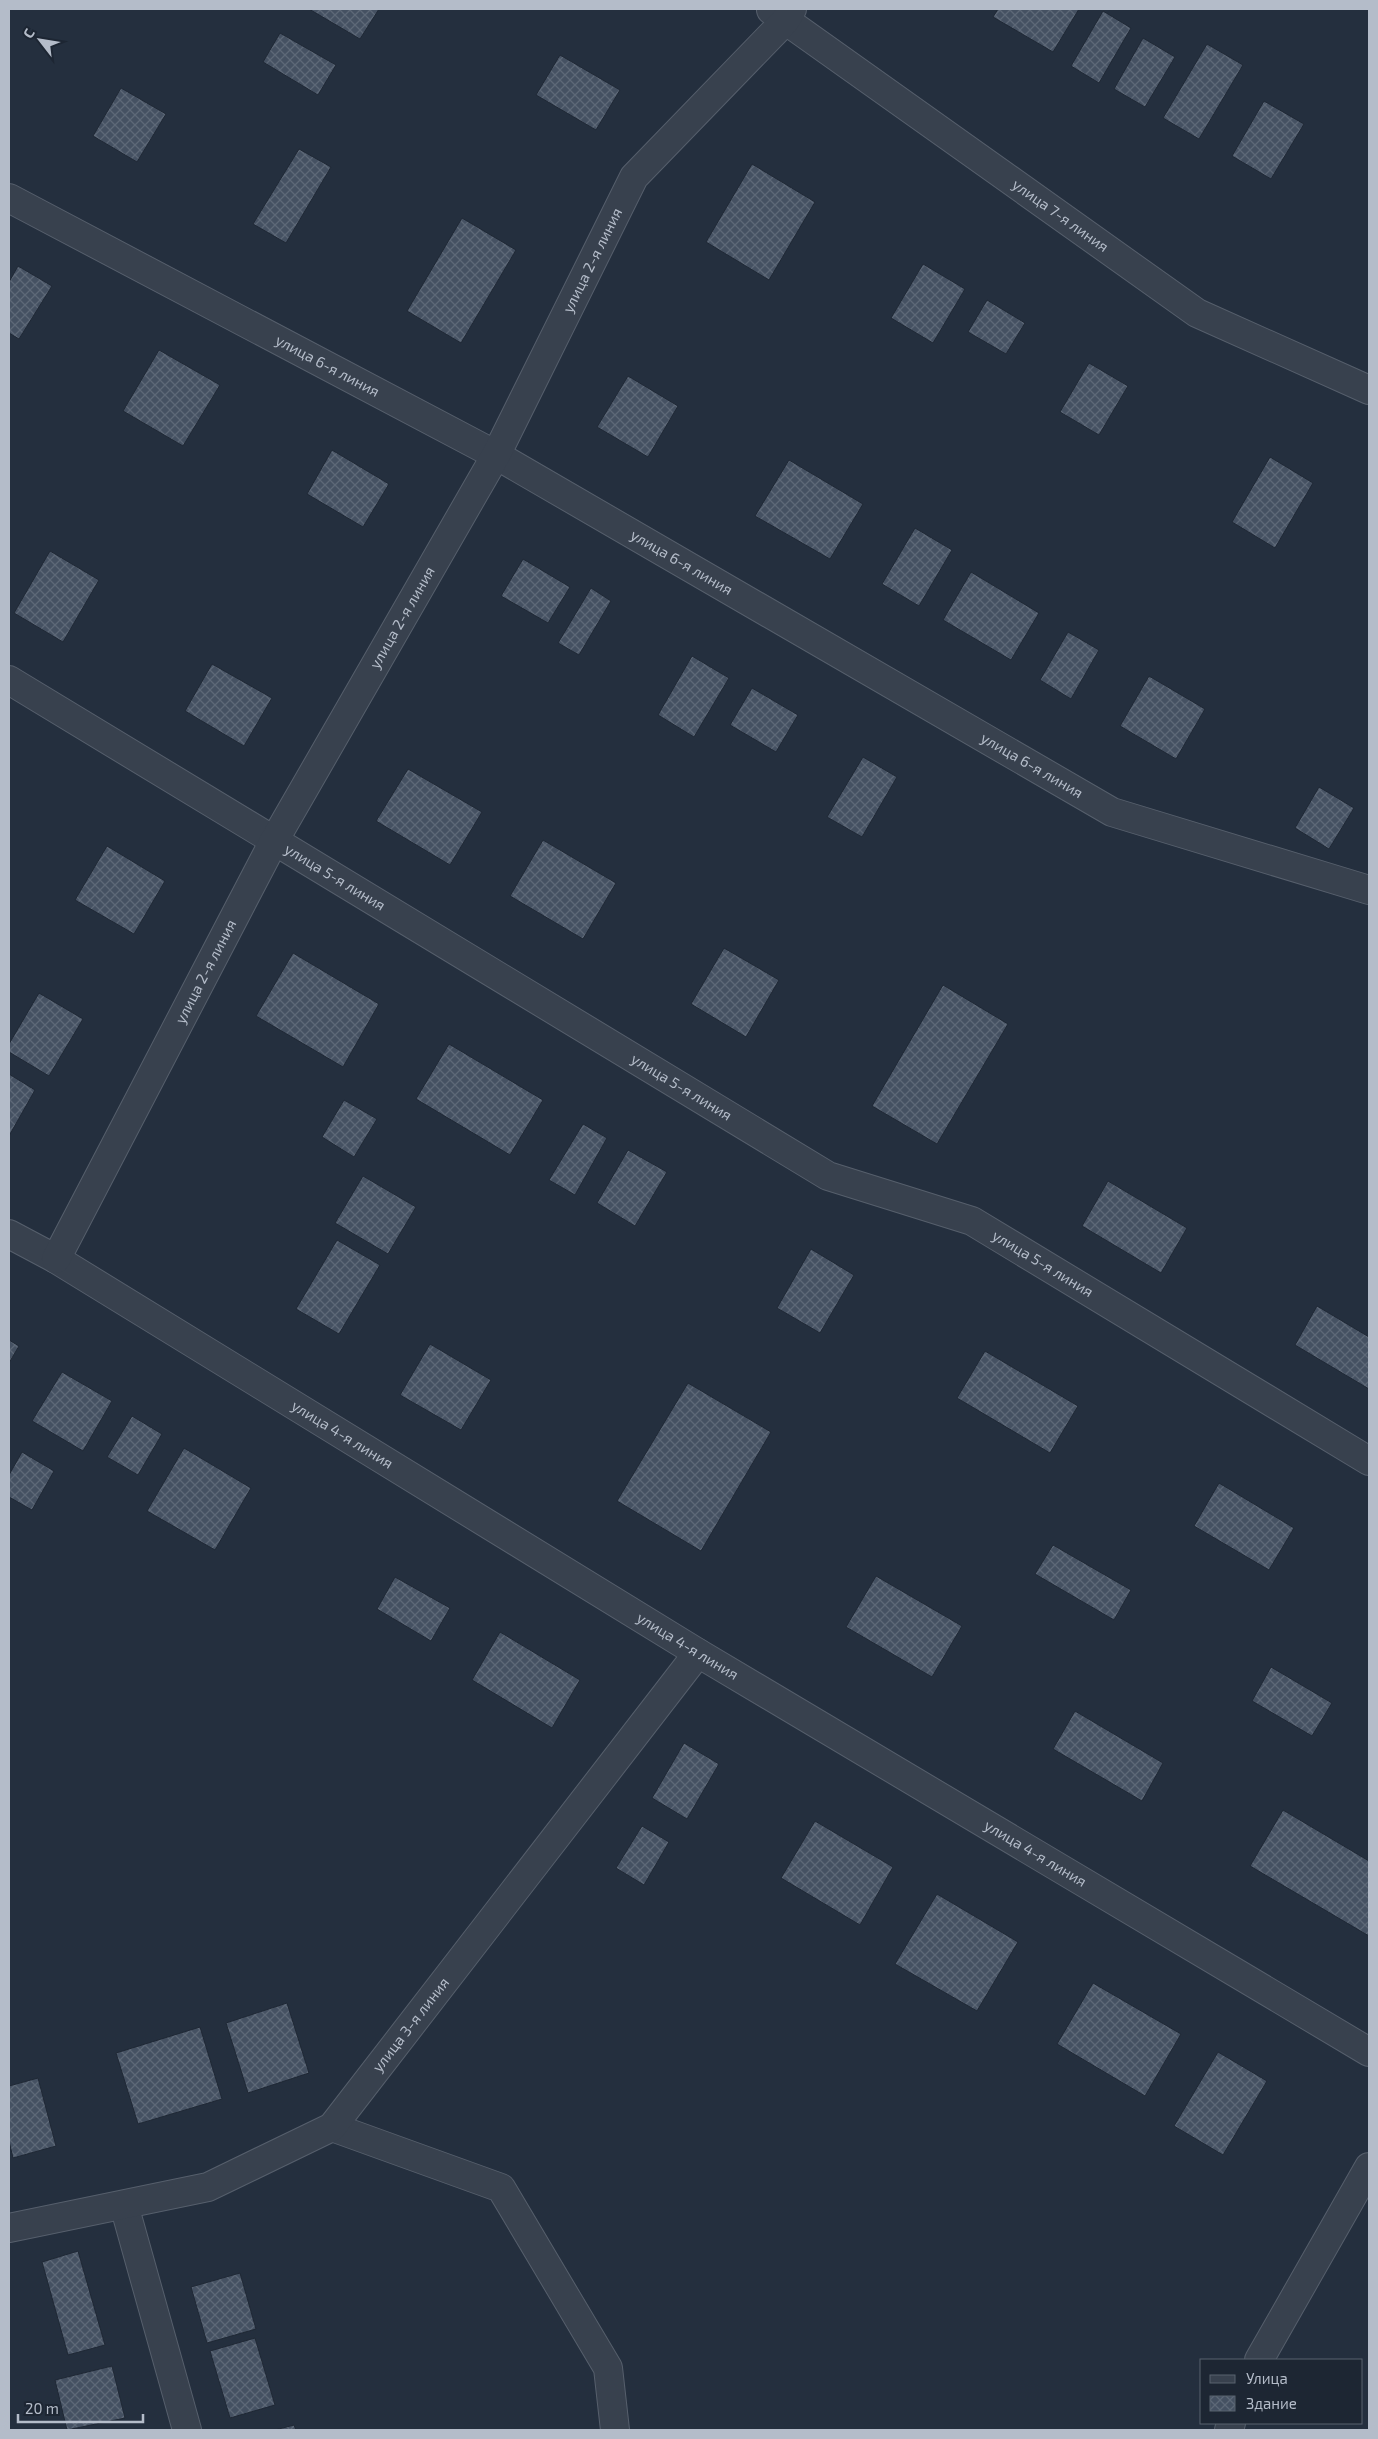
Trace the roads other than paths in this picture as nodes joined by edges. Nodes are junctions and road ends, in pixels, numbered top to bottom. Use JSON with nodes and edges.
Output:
{"nodes":[{"id":1,"x":782,"y":13,"type":"edge"},
{"id":2,"x":9,"y":198,"type":"edge"},
{"id":3,"x":1369,"y":390,"type":"edge"},
{"id":4,"x":496,"y":455,"type":"junction"},
{"id":5,"x":9,"y":680,"type":"edge"},
{"id":6,"x":274,"y":841,"type":"junction"},
{"id":7,"x":1369,"y":890,"type":"edge"},
{"id":8,"x":9,"y":1234,"type":"edge"},
{"id":9,"x":56,"y":1260,"type":"junction"},
{"id":10,"x":1369,"y":1461,"type":"edge"},
{"id":11,"x":698,"y":1653,"type":"junction"},
{"id":12,"x":1369,"y":2052,"type":"edge"},
{"id":13,"x":332,"y":2128,"type":"junction"},
{"id":14,"x":1369,"y":2167,"type":"edge"},
{"id":15,"x":124,"y":2204,"type":"junction"},
{"id":16,"x":9,"y":2228,"type":"edge"},
{"id":17,"x":1260,"y":2359,"type":"edge"},
{"id":18,"x":187,"y":2430,"type":"edge"},
{"id":19,"x":615,"y":2430,"type":"edge"}],
"edges":[{"from":1,"to":3,"type":"street","name":"улица 7-я линия"},
{"from":1,"to":4,"type":"street","name":"улица 2-я линия"},
{"from":2,"to":4,"type":"street","name":"улица 6-я линия"},
{"from":4,"to":6,"type":"street","name":"улица 2-я линия"},
{"from":4,"to":7,"type":"street","name":"улица 6-я линия"},
{"from":5,"to":6,"type":"street","name":"улица 5-я линия"},
{"from":6,"to":9,"type":"street","name":"улица 2-я линия"},
{"from":6,"to":10,"type":"street","name":"улица 5-я линия"},
{"from":8,"to":9,"type":"street","name":"улица 4-я линия"},
{"from":9,"to":11,"type":"street","name":"улица 4-я линия"},
{"from":11,"to":12,"type":"street","name":"улица 4-я линия"},
{"from":11,"to":13,"type":"street","name":"улица 3-я линия"},
{"from":13,"to":15,"type":"street","name":"улица 3-я линия"},
{"from":13,"to":19,"type":"street"},
{"from":14,"to":17,"type":"street"},
{"from":15,"to":16,"type":"street","name":"улица 3-я линия"},
{"from":15,"to":18,"type":"street"}]}
